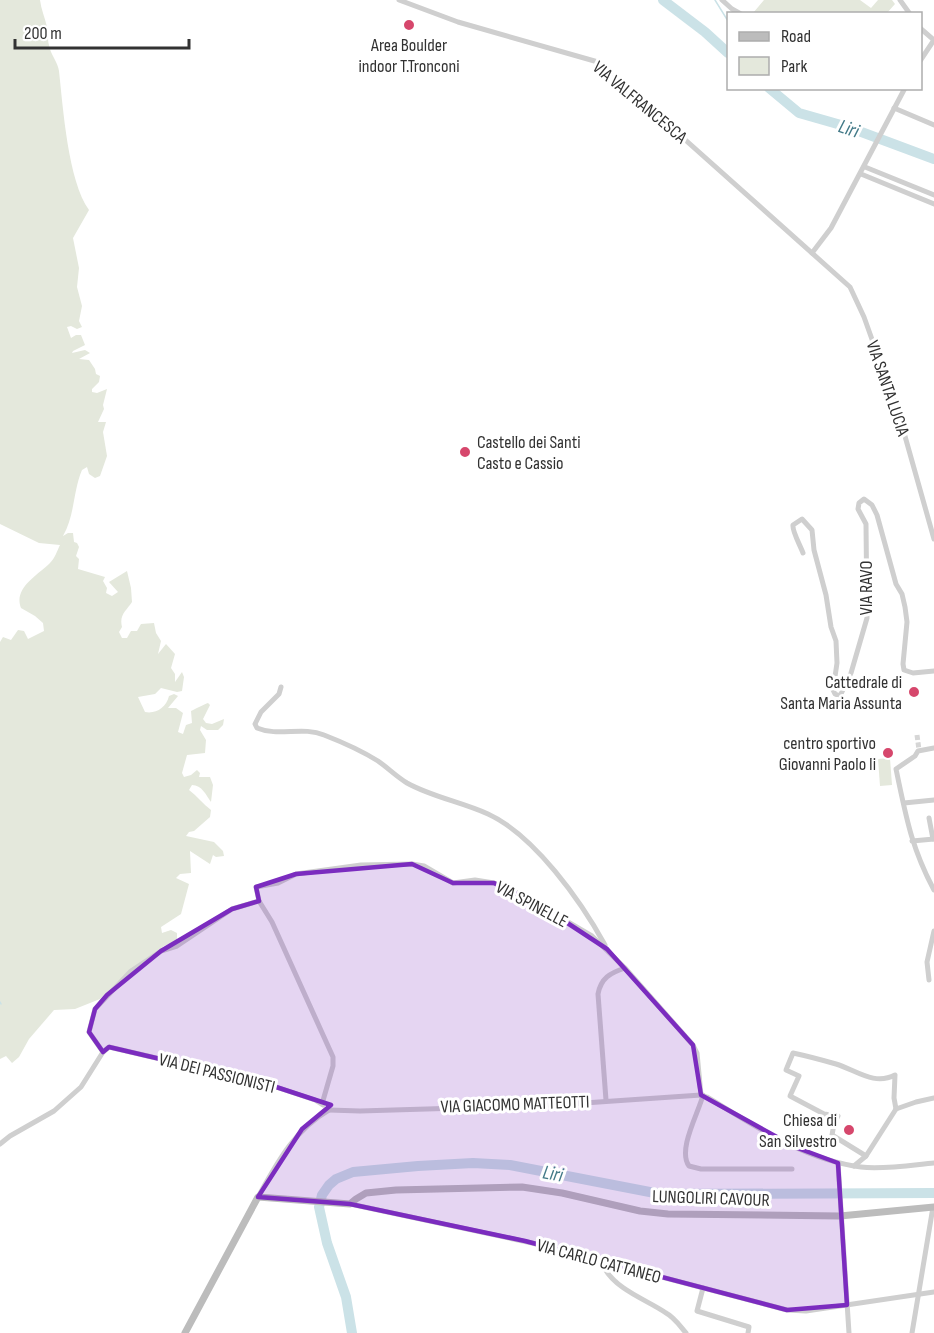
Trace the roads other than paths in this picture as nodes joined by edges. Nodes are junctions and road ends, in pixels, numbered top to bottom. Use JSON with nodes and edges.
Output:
{"nodes":[{"id":1,"x":399,"y":0,"type":"edge"},
{"id":2,"x":722,"y":0,"type":"edge"},
{"id":3,"x":737,"y":12,"type":"edge"},
{"id":4,"x":922,"y":29,"type":"edge"},
{"id":5,"x":934,"y":40,"type":"edge"},
{"id":6,"x":922,"y":57,"type":"edge"},
{"id":7,"x":904,"y":90,"type":"edge"},
{"id":8,"x":894,"y":108,"type":"junction"},
{"id":9,"x":934,"y":125,"type":"edge"},
{"id":10,"x":865,"y":167,"type":"junction"},
{"id":11,"x":861,"y":174,"type":"junction"},
{"id":12,"x":934,"y":195,"type":"edge"},
{"id":13,"x":934,"y":204,"type":"edge"},
{"id":14,"x":812,"y":253,"type":"junction"},
{"id":15,"x":934,"y":539,"type":"edge"},
{"id":16,"x":802,"y":553,"type":"dead end"},
{"id":17,"x":934,"y":671,"type":"edge"},
{"id":18,"x":281,"y":687,"type":"dead end"},
{"id":19,"x":934,"y":748,"type":"edge"},
{"id":20,"x":934,"y":800,"type":"edge"},
{"id":21,"x":904,"y":803,"type":"junction"},
{"id":22,"x":929,"y":818,"type":"dead end"},
{"id":23,"x":933,"y":839,"type":"edge"},
{"id":24,"x":912,"y":841,"type":"junction"},
{"id":25,"x":934,"y":890,"type":"edge"},
{"id":26,"x":258,"y":901,"type":"junction"},
{"id":27,"x":934,"y":931,"type":"edge"},
{"id":28,"x":933,"y":940,"type":"edge"},
{"id":29,"x":607,"y":949,"type":"junction"},
{"id":30,"x":625,"y":968,"type":"junction"},
{"id":31,"x":928,"y":980,"type":"dead end"},
{"id":32,"x":103,"y":1052,"type":"junction"},
{"id":33,"x":702,"y":1095,"type":"junction"},
{"id":34,"x":934,"y":1098,"type":"edge"},
{"id":35,"x":606,"y":1100,"type":"junction"},
{"id":36,"x":322,"y":1104,"type":"junction"},
{"id":37,"x":896,"y":1109,"type":"junction"},
{"id":38,"x":329,"y":1110,"type":"junction"},
{"id":39,"x":0,"y":1144,"type":"edge"},
{"id":40,"x":866,"y":1156,"type":"junction"},
{"id":41,"x":838,"y":1163,"type":"junction"},
{"id":42,"x":934,"y":1163,"type":"edge"},
{"id":43,"x":854,"y":1166,"type":"junction"},
{"id":44,"x":792,"y":1169,"type":"dead end"},
{"id":45,"x":258,"y":1197,"type":"junction"},
{"id":46,"x":347,"y":1204,"type":"junction"},
{"id":47,"x":933,"y":1207,"type":"edge"},
{"id":48,"x":840,"y":1216,"type":"junction"},
{"id":49,"x":606,"y":1263,"type":"junction"},
{"id":50,"x":703,"y":1288,"type":"junction"},
{"id":51,"x":934,"y":1292,"type":"edge"},
{"id":52,"x":919,"y":1294,"type":"junction"},
{"id":53,"x":847,"y":1305,"type":"junction"},
{"id":54,"x":185,"y":1333,"type":"edge"},
{"id":55,"x":686,"y":1333,"type":"edge"},
{"id":56,"x":748,"y":1333,"type":"edge"},
{"id":57,"x":849,"y":1333,"type":"edge"},
{"id":58,"x":912,"y":1333,"type":"edge"}],
"edges":[{"from":1,"to":14,"type":"street","name":"VIA VALFRANCESCA"},
{"from":2,"to":3,"type":"street"},
{"from":4,"to":5,"type":"street"},
{"from":5,"to":6,"type":"street"},
{"from":7,"to":8,"type":"street"},
{"from":8,"to":9,"type":"street"},
{"from":8,"to":10,"type":"street"},
{"from":10,"to":11,"type":"street"},
{"from":10,"to":12,"type":"street"},
{"from":11,"to":13,"type":"street"},
{"from":11,"to":14,"type":"street"},
{"from":14,"to":15,"type":"street","name":"VIA SANTA LUCIA"},
{"from":16,"to":17,"type":"street","name":"VIA RAVO"},
{"from":18,"to":29,"type":"street"},
{"from":19,"to":21,"type":"street"},
{"from":20,"to":21,"type":"street"},
{"from":21,"to":24,"type":"street"},
{"from":22,"to":23,"type":"street"},
{"from":23,"to":24,"type":"street"},
{"from":24,"to":25,"type":"street"},
{"from":26,"to":29,"type":"street","name":"VIA SPINELLE"},
{"from":26,"to":32,"type":"street"},
{"from":26,"to":36,"type":"street"},
{"from":27,"to":28,"type":"street"},
{"from":28,"to":31,"type":"street"},
{"from":29,"to":30,"type":"street","name":"VIA SPINELLE"},
{"from":30,"to":33,"type":"street","name":"VIA SPINELLE"},
{"from":30,"to":35,"type":"street"},
{"from":32,"to":36,"type":"street","name":"VIA DEI PASSIONISTI"},
{"from":32,"to":39,"type":"street"},
{"from":33,"to":35,"type":"street","name":"VIA GIACOMO MATTEOTTI"},
{"from":33,"to":41,"type":"street"},
{"from":33,"to":44,"type":"street"},
{"from":34,"to":37,"type":"street"},
{"from":35,"to":38,"type":"street","name":"VIA GIACOMO MATTEOTTI"},
{"from":36,"to":38,"type":"street","name":"VIA DEI PASSIONISTI"},
{"from":37,"to":40,"type":"street"},
{"from":37,"to":40,"type":"street"},
{"from":38,"to":45,"type":"street"},
{"from":40,"to":43,"type":"street"},
{"from":41,"to":43,"type":"street"},
{"from":41,"to":48,"type":"street"},
{"from":42,"to":43,"type":"street"},
{"from":45,"to":46,"type":"street"},
{"from":45,"to":54,"type":"street"},
{"from":46,"to":48,"type":"street","name":"LUNGOLIRI CAVOUR"},
{"from":46,"to":49,"type":"street","name":"VIA CARLO CATTANEO"},
{"from":47,"to":48,"type":"street","name":"LUNGOLIRI CAVOUR"},
{"from":47,"to":52,"type":"street"},
{"from":48,"to":53,"type":"street"},
{"from":49,"to":50,"type":"street","name":"VIA CARLO CATTANEO"},
{"from":49,"to":55,"type":"street"},
{"from":50,"to":53,"type":"street","name":"VIA CARLO CATTANEO"},
{"from":50,"to":56,"type":"street"},
{"from":51,"to":52,"type":"street","name":"VIA CARLO CATTANEO"},
{"from":52,"to":53,"type":"street","name":"VIA CARLO CATTANEO"},
{"from":52,"to":58,"type":"street"},
{"from":53,"to":57,"type":"street"}]}
